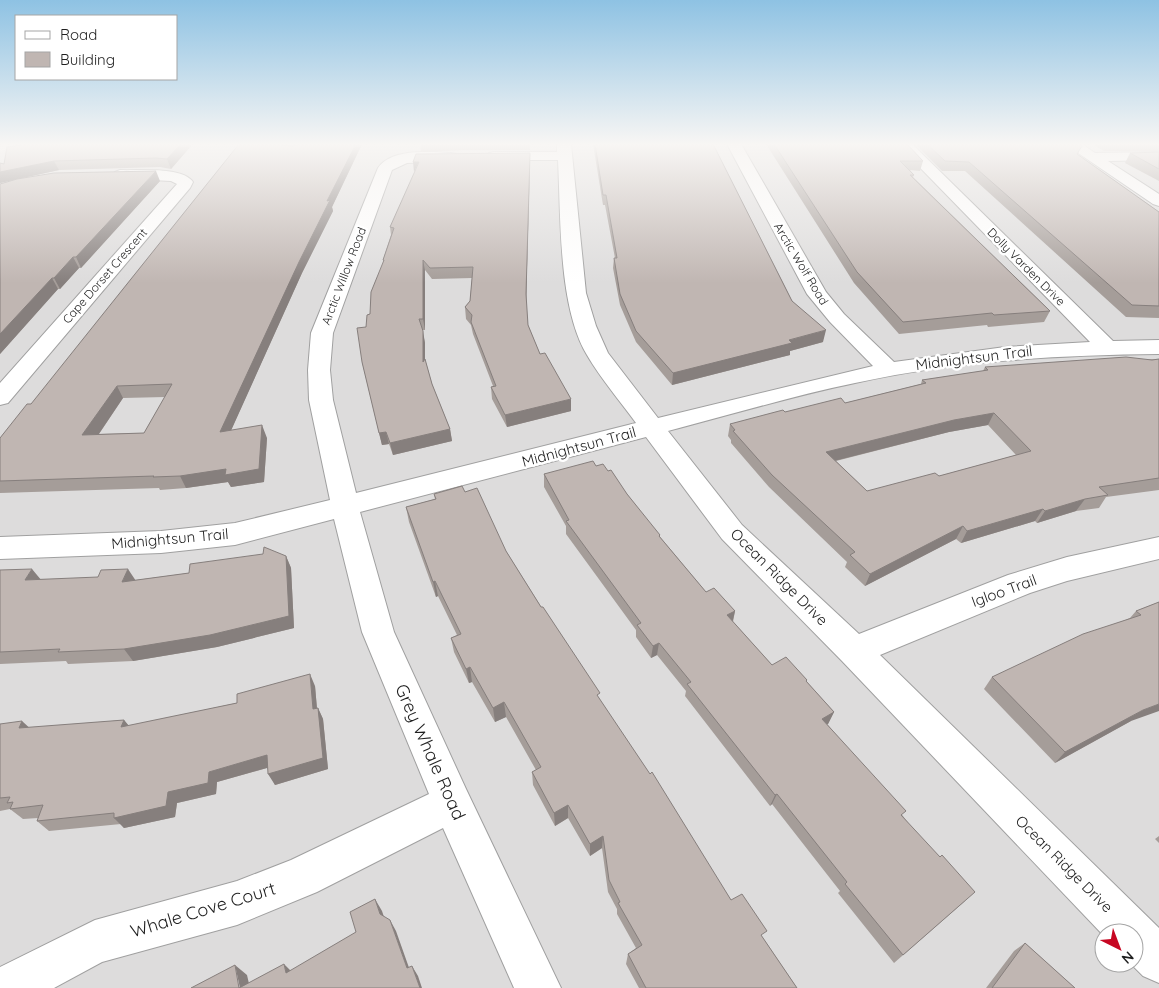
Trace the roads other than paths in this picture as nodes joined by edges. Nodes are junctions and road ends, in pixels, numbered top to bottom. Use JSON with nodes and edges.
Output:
{"nodes":[{"id":1,"x":180,"y":190,"type":"edge"},
{"id":2,"x":378,"y":190,"type":"edge"},
{"id":3,"x":568,"y":190,"type":"edge"},
{"id":4,"x":760,"y":190,"type":"edge"},
{"id":5,"x":950,"y":190,"type":"edge"},
{"id":6,"x":1142,"y":190,"type":"edge"},
{"id":7,"x":1159,"y":201,"type":"edge"},
{"id":8,"x":1107,"y":347,"type":"junction"},
{"id":9,"x":1159,"y":347,"type":"edge"},
{"id":10,"x":889,"y":369,"type":"junction"},
{"id":11,"x":0,"y":398,"type":"edge"},
{"id":12,"x":651,"y":428,"type":"junction"},
{"id":13,"x":345,"y":507,"type":"junction"},
{"id":14,"x":0,"y":548,"type":"edge"},
{"id":15,"x":1159,"y":548,"type":"edge"},
{"id":16,"x":854,"y":652,"type":"junction"},
{"id":17,"x":452,"y":803,"type":"junction"},
{"id":18,"x":1122,"y":923,"type":"edge"},
{"id":19,"x":1144,"y":945,"type":"edge"},
{"id":20,"x":1159,"y":960,"type":"edge"},
{"id":21,"x":7,"y":988,"type":"edge"},
{"id":22,"x":538,"y":988,"type":"edge"}],
"edges":[{"from":1,"to":11,"type":"street","name":"Cape Dorset Crescent"},
{"from":2,"to":13,"type":"street","name":"Arctic Willow Road"},
{"from":3,"to":12,"type":"street","name":"Ocean Ridge Drive"},
{"from":4,"to":10,"type":"street","name":"Arctic Wolf Road"},
{"from":5,"to":8,"type":"street","name":"Dolly Varden Drive"},
{"from":6,"to":7,"type":"street"},
{"from":8,"to":9,"type":"street","name":"Midnightsun Trail"},
{"from":8,"to":10,"type":"street","name":"Midnightsun Trail"},
{"from":10,"to":12,"type":"street","name":"Midnightsun Trail"},
{"from":12,"to":13,"type":"street","name":"Midnightsun Trail"},
{"from":12,"to":16,"type":"street","name":"Ocean Ridge Drive"},
{"from":13,"to":14,"type":"street","name":"Midnightsun Trail"},
{"from":13,"to":17,"type":"street","name":"Grey Whale Road"},
{"from":15,"to":16,"type":"street","name":"Igloo Trail"},
{"from":16,"to":18,"type":"street","name":"Ocean Ridge Drive"},
{"from":17,"to":21,"type":"street","name":"Whale Cove Court"},
{"from":17,"to":22,"type":"street","name":"Grey Whale Road"},
{"from":19,"to":20,"type":"street","name":"Ocean Ridge Drive"}]}
